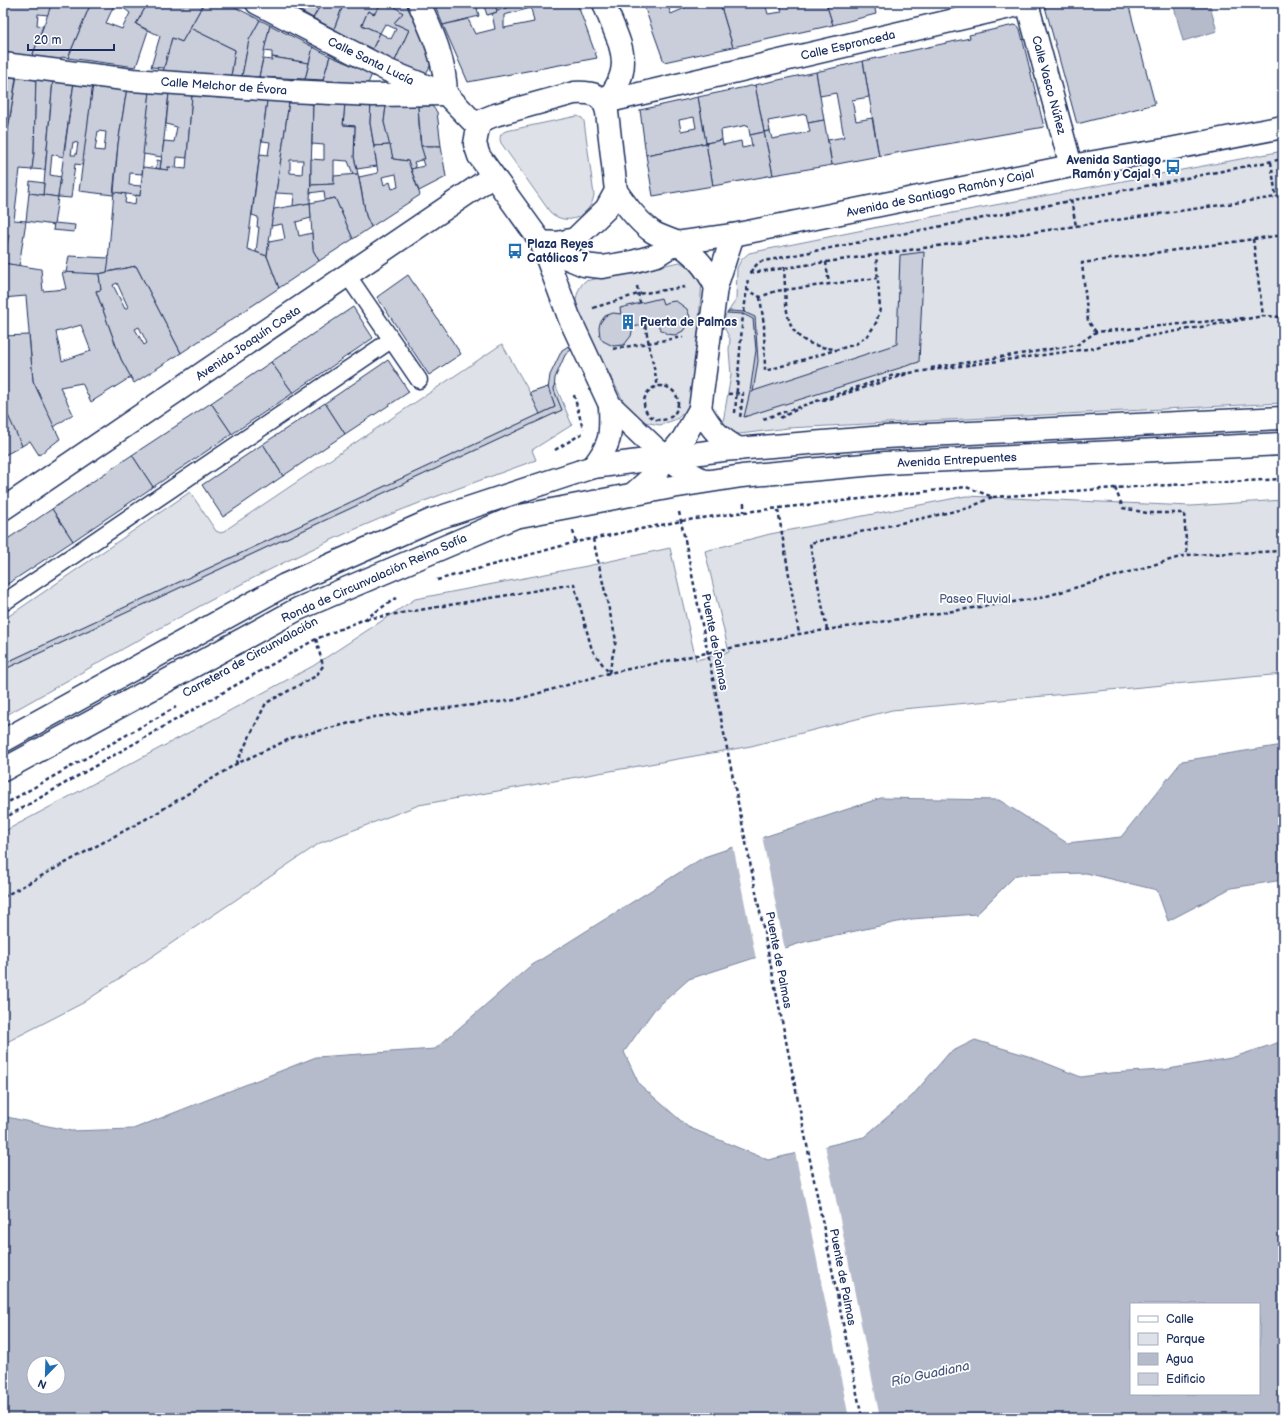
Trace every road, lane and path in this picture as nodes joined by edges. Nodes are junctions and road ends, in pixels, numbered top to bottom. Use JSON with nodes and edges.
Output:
{"nodes":[{"id":1,"x":257,"y":3,"type":"edge"},
{"id":2,"x":419,"y":3,"type":"edge"},
{"id":3,"x":604,"y":3,"type":"edge"},
{"id":4,"x":1027,"y":3,"type":"edge"},
{"id":5,"x":624,"y":58,"type":"junction"},
{"id":6,"x":3,"y":64,"type":"edge"},
{"id":7,"x":388,"y":71,"type":"junction"},
{"id":8,"x":668,"y":87,"type":"junction"},
{"id":9,"x":383,"y":94,"type":"junction"},
{"id":10,"x":446,"y":94,"type":"junction"},
{"id":11,"x":605,"y":102,"type":"junction"},
{"id":12,"x":1283,"y":126,"type":"edge"},
{"id":13,"x":478,"y":127,"type":"junction"},
{"id":14,"x":1283,"y":159,"type":"edge"},
{"id":15,"x":1271,"y":162,"type":"junction"},
{"id":16,"x":1071,"y":166,"type":"junction"},
{"id":17,"x":493,"y":176,"type":"junction"},
{"id":18,"x":616,"y":191,"type":"junction"},
{"id":19,"x":1283,"y":196,"type":"edge"},
{"id":20,"x":1276,"y":197,"type":"junction"},
{"id":21,"x":1071,"y":200,"type":"junction"},
{"id":22,"x":1076,"y":226,"type":"junction"},
{"id":23,"x":733,"y":235,"type":"junction"},
{"id":24,"x":1283,"y":235,"type":"edge"},
{"id":25,"x":1252,"y":239,"type":"junction"},
{"id":26,"x":540,"y":242,"type":"junction"},
{"id":27,"x":676,"y":243,"type":"junction"},
{"id":28,"x":876,"y":254,"type":"junction"},
{"id":29,"x":826,"y":262,"type":"junction"},
{"id":30,"x":784,"y":268,"type":"junction"},
{"id":31,"x":749,"y":273,"type":"junction"},
{"id":32,"x":348,"y":276,"type":"junction"},
{"id":33,"x":877,"y":278,"type":"junction"},
{"id":34,"x":829,"y":284,"type":"junction"},
{"id":35,"x":688,"y":287,"type":"dead end"},
{"id":36,"x":716,"y":287,"type":"junction"},
{"id":37,"x":747,"y":289,"type":"junction"},
{"id":38,"x":786,"y":290,"type":"junction"},
{"id":39,"x":760,"y":297,"type":"junction"},
{"id":40,"x":588,"y":310,"type":"dead end"},
{"id":41,"x":1263,"y":316,"type":"junction"},
{"id":42,"x":1283,"y":316,"type":"edge"},
{"id":43,"x":644,"y":325,"type":"dead end"},
{"id":44,"x":1096,"y":332,"type":"junction"},
{"id":45,"x":686,"y":335,"type":"dead end"},
{"id":46,"x":391,"y":340,"type":"junction"},
{"id":47,"x":648,"y":344,"type":"junction"},
{"id":48,"x":611,"y":349,"type":"dead end"},
{"id":49,"x":838,"y":349,"type":"junction"},
{"id":50,"x":915,"y":372,"type":"junction"},
{"id":51,"x":418,"y":380,"type":"dead end"},
{"id":52,"x":573,"y":390,"type":"dead end"},
{"id":53,"x":737,"y":394,"type":"junction"},
{"id":54,"x":701,"y":402,"type":"junction"},
{"id":55,"x":610,"y":405,"type":"junction"},
{"id":56,"x":735,"y":416,"type":"dead end"},
{"id":57,"x":1283,"y":418,"type":"edge"},
{"id":58,"x":668,"y":419,"type":"dead end"},
{"id":59,"x":777,"y":420,"type":"dead end"},
{"id":60,"x":740,"y":421,"type":"dead end"},
{"id":61,"x":759,"y":421,"type":"dead end"},
{"id":62,"x":1283,"y":444,"type":"edge"},
{"id":63,"x":739,"y":449,"type":"junction"},
{"id":64,"x":550,"y":453,"type":"dead end"},
{"id":65,"x":668,"y":457,"type":"junction"},
{"id":66,"x":594,"y":467,"type":"junction"},
{"id":67,"x":1283,"y":479,"type":"edge"},
{"id":68,"x":705,"y":481,"type":"junction"},
{"id":69,"x":1115,"y":488,"type":"junction"},
{"id":70,"x":633,"y":494,"type":"junction"},
{"id":71,"x":993,"y":497,"type":"junction"},
{"id":72,"x":675,"y":499,"type":"junction"},
{"id":73,"x":3,"y":509,"type":"edge"},
{"id":74,"x":778,"y":510,"type":"junction"},
{"id":75,"x":681,"y":521,"type":"junction"},
{"id":76,"x":593,"y":539,"type":"junction"},
{"id":77,"x":1283,"y":551,"type":"edge"},
{"id":78,"x":1186,"y":555,"type":"junction"},
{"id":79,"x":432,"y":582,"type":"dead end"},
{"id":80,"x":397,"y":597,"type":"dead end"},
{"id":81,"x":3,"y":603,"type":"edge"},
{"id":82,"x":365,"y":620,"type":"junction"},
{"id":83,"x":827,"y":630,"type":"junction"},
{"id":84,"x":800,"y":634,"type":"junction"},
{"id":85,"x":316,"y":639,"type":"junction"},
{"id":86,"x":609,"y":673,"type":"junction"},
{"id":87,"x":177,"y":707,"type":"dead end"},
{"id":88,"x":3,"y":741,"type":"edge"},
{"id":89,"x":236,"y":764,"type":"junction"},
{"id":90,"x":3,"y":770,"type":"edge"},
{"id":91,"x":3,"y":805,"type":"edge"},
{"id":92,"x":3,"y":819,"type":"edge"},
{"id":93,"x":3,"y":897,"type":"edge"},
{"id":94,"x":862,"y":1418,"type":"edge"}],
"edges":[{"from":1,"to":7,"type":"street","name":"Calle Santa Lucía"},
{"from":2,"to":10,"type":"street"},
{"from":3,"to":5,"type":"street","name":"Calle Espronceda"},
{"from":4,"to":8,"type":"street","name":"Calle Espronceda"},
{"from":4,"to":16,"type":"street","name":"Calle Vasco Núñez"},
{"from":5,"to":8,"type":"street","name":"Calle Espronceda"},
{"from":5,"to":11,"type":"street"},
{"from":6,"to":9,"type":"street","name":"Calle Melchor de Évora"},
{"from":7,"to":9,"type":"lane"},
{"from":7,"to":10,"type":"street","name":"Calle Santa Lucía"},
{"from":8,"to":11,"type":"street","name":"Calle Espronceda"},
{"from":9,"to":10,"type":"street","name":"Calle Melchor de Évora"},
{"from":10,"to":13,"type":"street","name":"Calle Santa Lucía"},
{"from":11,"to":13,"type":"street"},
{"from":11,"to":18,"type":"street"},
{"from":12,"to":16,"type":"street","name":"Avenida de Santiago Ramón y Cajal"},
{"from":13,"to":17,"type":"street"},
{"from":14,"to":15,"type":"path"},
{"from":15,"to":20,"type":"path"},
{"from":15,"to":21,"type":"path"},
{"from":16,"to":23,"type":"street","name":"Avenida de Santiago Ramón y Cajal"},
{"from":17,"to":26,"type":"street"},
{"from":17,"to":32,"type":"street","name":"Avenida Joaquín Costa"},
{"from":18,"to":26,"type":"street"},
{"from":18,"to":27,"type":"street"},
{"from":19,"to":20,"type":"path"},
{"from":20,"to":22,"type":"path"},
{"from":21,"to":22,"type":"path"},
{"from":21,"to":31,"type":"path"},
{"from":22,"to":28,"type":"path"},
{"from":23,"to":27,"type":"street","name":"Avenida de Santiago Ramón y Cajal"},
{"from":23,"to":36,"type":"street"},
{"from":24,"to":25,"type":"path"},
{"from":25,"to":41,"type":"path"},
{"from":25,"to":44,"type":"path"},
{"from":26,"to":27,"type":"street"},
{"from":26,"to":55,"type":"street"},
{"from":27,"to":36,"type":"street"},
{"from":28,"to":29,"type":"path"},
{"from":28,"to":33,"type":"path"},
{"from":29,"to":30,"type":"path"},
{"from":29,"to":34,"type":"path"},
{"from":30,"to":31,"type":"path"},
{"from":30,"to":38,"type":"path"},
{"from":31,"to":37,"type":"path"},
{"from":32,"to":46,"type":"lane"},
{"from":32,"to":73,"type":"street","name":"Avenida Joaquín Costa"},
{"from":33,"to":34,"type":"path"},
{"from":33,"to":49,"type":"path"},
{"from":34,"to":38,"type":"path"},
{"from":35,"to":40,"type":"path"},
{"from":36,"to":54,"type":"street"},
{"from":37,"to":39,"type":"path"},
{"from":37,"to":53,"type":"path"},
{"from":38,"to":39,"type":"path"},
{"from":38,"to":49,"type":"path"},
{"from":39,"to":49,"type":"path"},
{"from":41,"to":42,"type":"path"},
{"from":41,"to":44,"type":"path"},
{"from":41,"to":50,"type":"path"},
{"from":43,"to":47,"type":"path"},
{"from":44,"to":50,"type":"path"},
{"from":45,"to":47,"type":"path"},
{"from":46,"to":51,"type":"lane"},
{"from":46,"to":81,"type":"lane"},
{"from":47,"to":48,"type":"path"},
{"from":47,"to":58,"type":"path"},
{"from":50,"to":59,"type":"path"},
{"from":50,"to":61,"type":"path"},
{"from":52,"to":64,"type":"path"},
{"from":53,"to":54,"type":"path"},
{"from":53,"to":56,"type":"path"},
{"from":53,"to":60,"type":"path"},
{"from":54,"to":63,"type":"street"},
{"from":54,"to":65,"type":"street"},
{"from":55,"to":65,"type":"street"},
{"from":55,"to":66,"type":"street"},
{"from":57,"to":63,"type":"street"},
{"from":62,"to":68,"type":"street","name":"Avenida Entrepuentes"},
{"from":63,"to":65,"type":"street"},
{"from":65,"to":66,"type":"street"},
{"from":65,"to":68,"type":"street"},
{"from":65,"to":70,"type":"street"},
{"from":66,"to":88,"type":"street"},
{"from":67,"to":69,"type":"path"},
{"from":68,"to":72,"type":"street","name":"Avenida Entrepuentes"},
{"from":69,"to":71,"type":"path"},
{"from":69,"to":78,"type":"path"},
{"from":70,"to":72,"type":"street","name":"Avenida Entrepuentes"},
{"from":70,"to":90,"type":"street","name":"Ronda de Circunvalación Reina Sofía"},
{"from":71,"to":74,"type":"path"},
{"from":71,"to":83,"type":"path"},
{"from":72,"to":75,"type":"path","name":"Puente de Palmas"},
{"from":74,"to":75,"type":"path"},
{"from":74,"to":84,"type":"path"},
{"from":75,"to":76,"type":"path"},
{"from":75,"to":94,"type":"path","name":"Puente de Palmas","bridge":true},
{"from":76,"to":79,"type":"path"},
{"from":76,"to":86,"type":"path"},
{"from":77,"to":78,"type":"path"},
{"from":78,"to":83,"type":"path"},
{"from":80,"to":82,"type":"path"},
{"from":82,"to":85,"type":"path"},
{"from":82,"to":86,"type":"path"},
{"from":83,"to":84,"type":"path"},
{"from":84,"to":86,"type":"path"},
{"from":85,"to":89,"type":"path"},
{"from":85,"to":92,"type":"path"},
{"from":86,"to":89,"type":"path"},
{"from":87,"to":91,"type":"path","name":"Carretera de Circunvalación"},
{"from":89,"to":93,"type":"path"}]}
